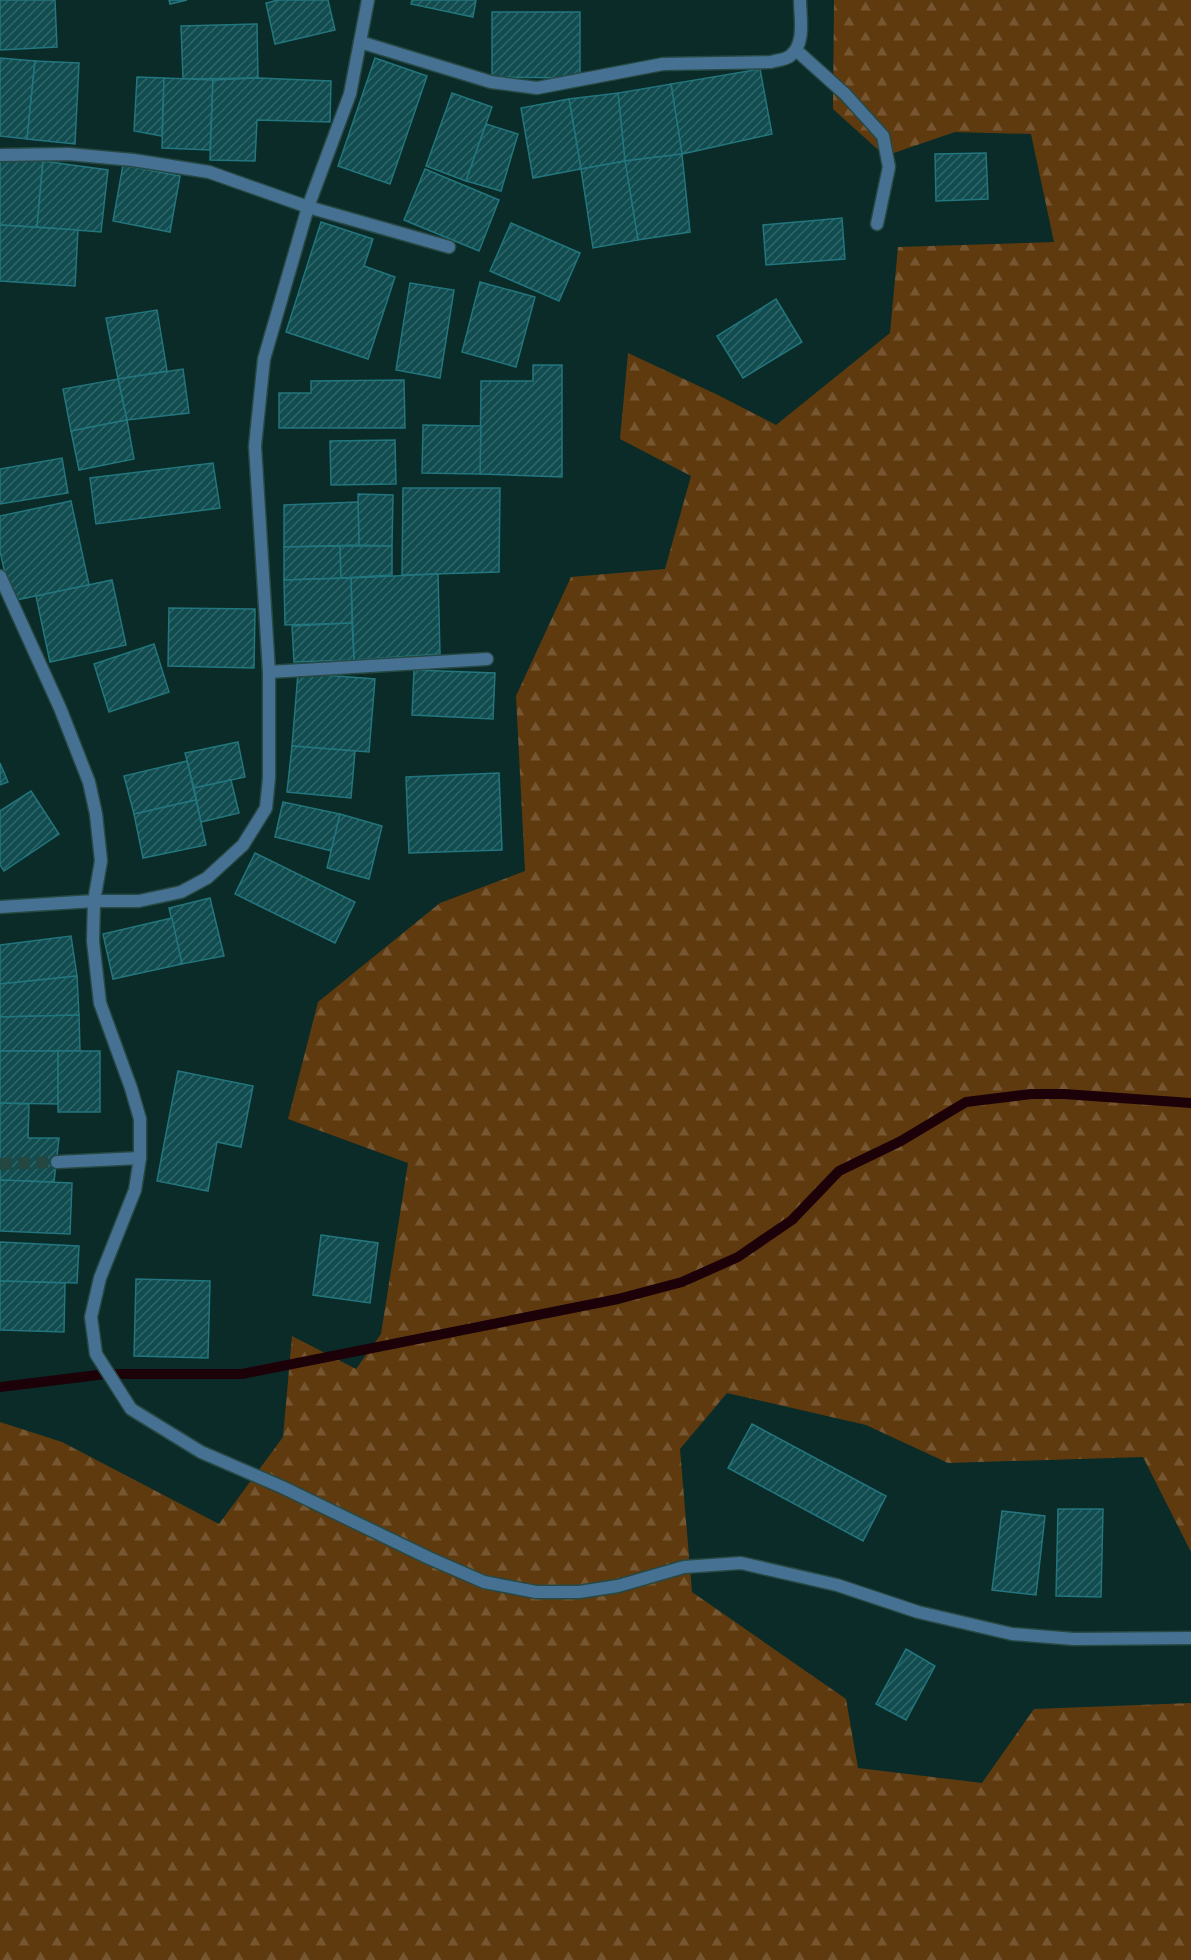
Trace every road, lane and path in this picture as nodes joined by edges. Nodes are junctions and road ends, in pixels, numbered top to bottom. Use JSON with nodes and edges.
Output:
{"nodes":[{"id":1,"x":368,"y":0,"type":"edge"},
{"id":2,"x":800,"y":0,"type":"edge"},
{"id":3,"x":360,"y":42,"type":"junction"},
{"id":4,"x":796,"y":50,"type":"junction"},
{"id":5,"x":0,"y":155,"type":"edge"},
{"id":6,"x":308,"y":207,"type":"junction"},
{"id":7,"x":877,"y":224,"type":"dead end"},
{"id":8,"x":449,"y":247,"type":"dead end"},
{"id":9,"x":0,"y":576,"type":"edge"},
{"id":10,"x":487,"y":658,"type":"dead end"},
{"id":11,"x":269,"y":672,"type":"junction"},
{"id":12,"x":94,"y":901,"type":"junction"},
{"id":13,"x":0,"y":907,"type":"edge"},
{"id":14,"x":140,"y":1158,"type":"junction"},
{"id":15,"x":57,"y":1162,"type":"tunnel mouth"},
{"id":16,"x":1191,"y":1638,"type":"edge"}],
"edges":[{"from":1,"to":3,"type":"street"},
{"from":2,"to":4,"type":"street"},
{"from":3,"to":4,"type":"street"},
{"from":3,"to":6,"type":"street"},
{"from":4,"to":7,"type":"street"},
{"from":5,"to":6,"type":"street"},
{"from":6,"to":8,"type":"street"},
{"from":6,"to":11,"type":"street"},
{"from":9,"to":12,"type":"street"},
{"from":10,"to":11,"type":"street"},
{"from":11,"to":12,"type":"street"},
{"from":12,"to":13,"type":"street"},
{"from":12,"to":14,"type":"street"},
{"from":14,"to":15,"type":"street"},
{"from":14,"to":16,"type":"street"}]}
